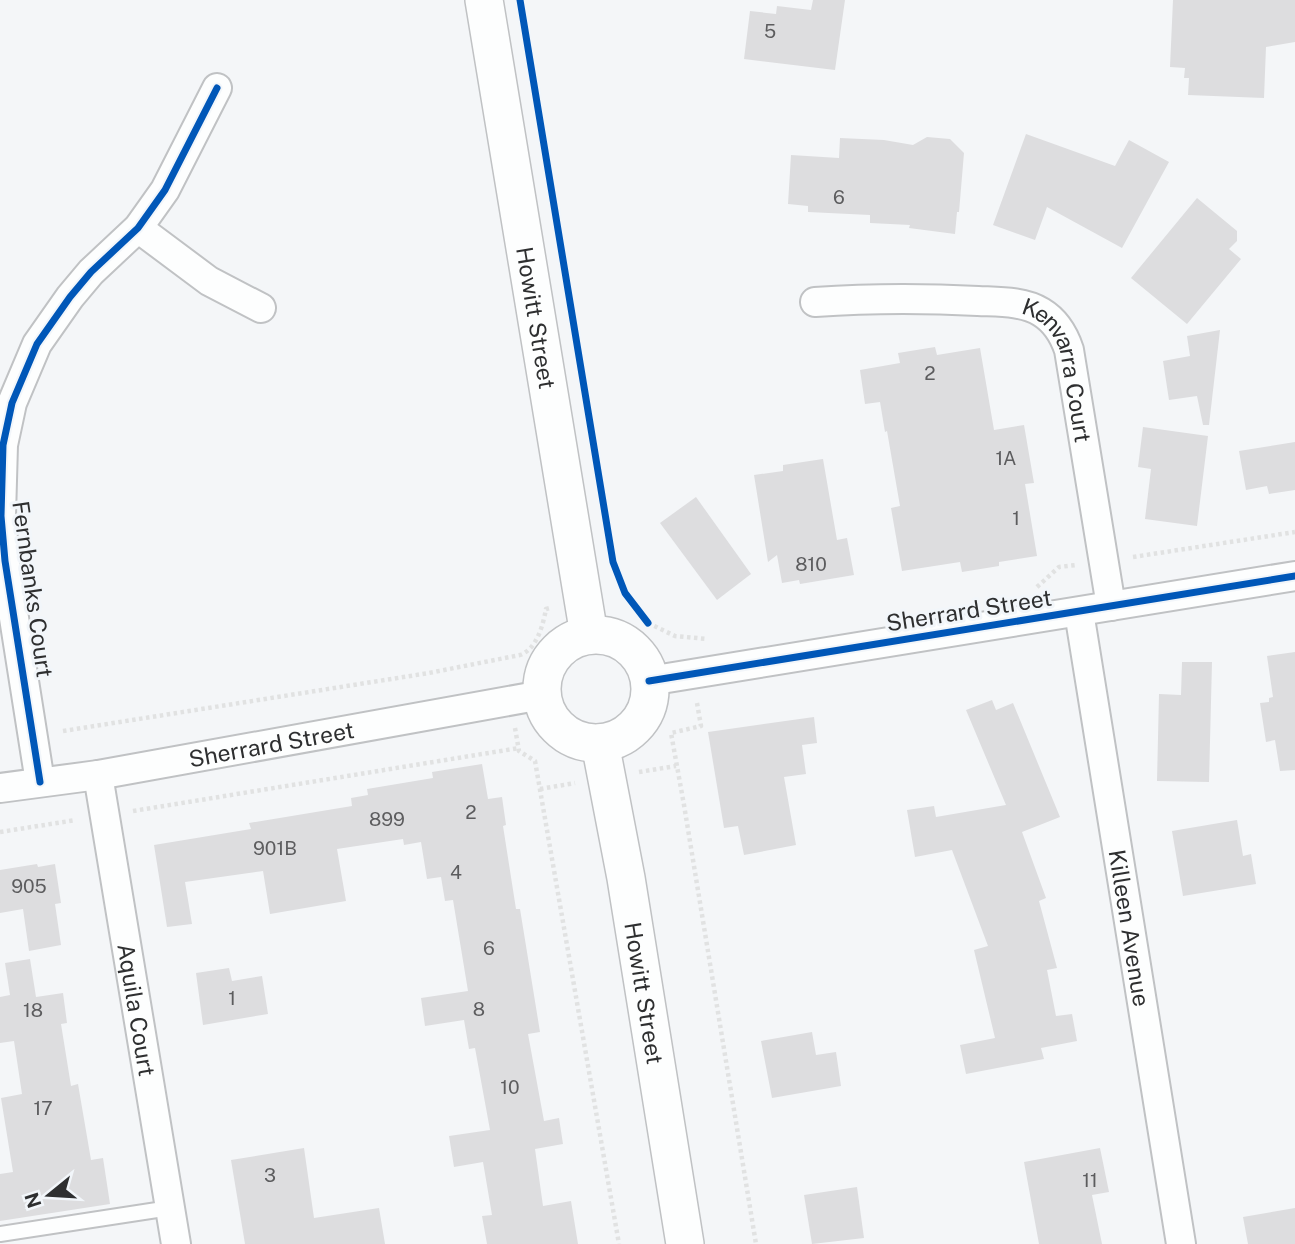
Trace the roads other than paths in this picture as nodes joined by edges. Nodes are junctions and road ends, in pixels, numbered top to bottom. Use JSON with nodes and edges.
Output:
{"nodes":[{"id":1,"x":484,"y":0,"type":"edge"},
{"id":2,"x":217,"y":88,"type":"dead end"},
{"id":3,"x":138,"y":228,"type":"junction"},
{"id":4,"x":815,"y":302,"type":"dead end"},
{"id":5,"x":261,"y":307,"type":"dead end"},
{"id":6,"x":6,"y":401,"type":"edge"},
{"id":7,"x":1295,"y":576,"type":"edge"},
{"id":8,"x":1111,"y":606,"type":"junction"},
{"id":9,"x":1079,"y":612,"type":"junction"},
{"id":10,"x":586,"y":618,"type":"junction"},
{"id":11,"x":649,"y":681,"type":"junction"},
{"id":12,"x":525,"y":698,"type":"junction"},
{"id":13,"x":600,"y":743,"type":"junction"},
{"id":14,"x":98,"y":775,"type":"junction"},
{"id":15,"x":40,"y":782,"type":"junction"},
{"id":16,"x":0,"y":788,"type":"edge"},
{"id":17,"x":170,"y":1209,"type":"junction"},
{"id":18,"x":0,"y":1234,"type":"edge"},
{"id":19,"x":176,"y":1244,"type":"edge"},
{"id":20,"x":685,"y":1244,"type":"edge"},
{"id":21,"x":1181,"y":1244,"type":"edge"}],
"edges":[{"from":1,"to":10,"type":"street","name":"Howitt Street"},
{"from":2,"to":3,"type":"street","name":"Fernbanks Court"},
{"from":3,"to":5,"type":"street"},
{"from":3,"to":6,"type":"street","name":"Fernbanks Court"},
{"from":4,"to":8,"type":"street","name":"Kenvarra Court"},
{"from":6,"to":15,"type":"street","name":"Fernbanks Court"},
{"from":7,"to":8,"type":"street","name":"Sherrard Street"},
{"from":8,"to":9,"type":"street","name":"Sherrard Street"},
{"from":9,"to":11,"type":"street","name":"Sherrard Street"},
{"from":9,"to":21,"type":"street","name":"Killeen Avenue"},
{"from":10,"to":11,"type":"street"},
{"from":10,"to":12,"type":"street"},
{"from":11,"to":13,"type":"street"},
{"from":12,"to":13,"type":"street"},
{"from":12,"to":14,"type":"street","name":"Sherrard Street"},
{"from":13,"to":20,"type":"street","name":"Howitt Street"},
{"from":14,"to":15,"type":"street","name":"Sherrard Street"},
{"from":14,"to":17,"type":"street","name":"Aquila Court"},
{"from":15,"to":16,"type":"street","name":"Sherrard Street"},
{"from":17,"to":18,"type":"lane"},
{"from":17,"to":19,"type":"street","name":"Aquila Court"}]}
